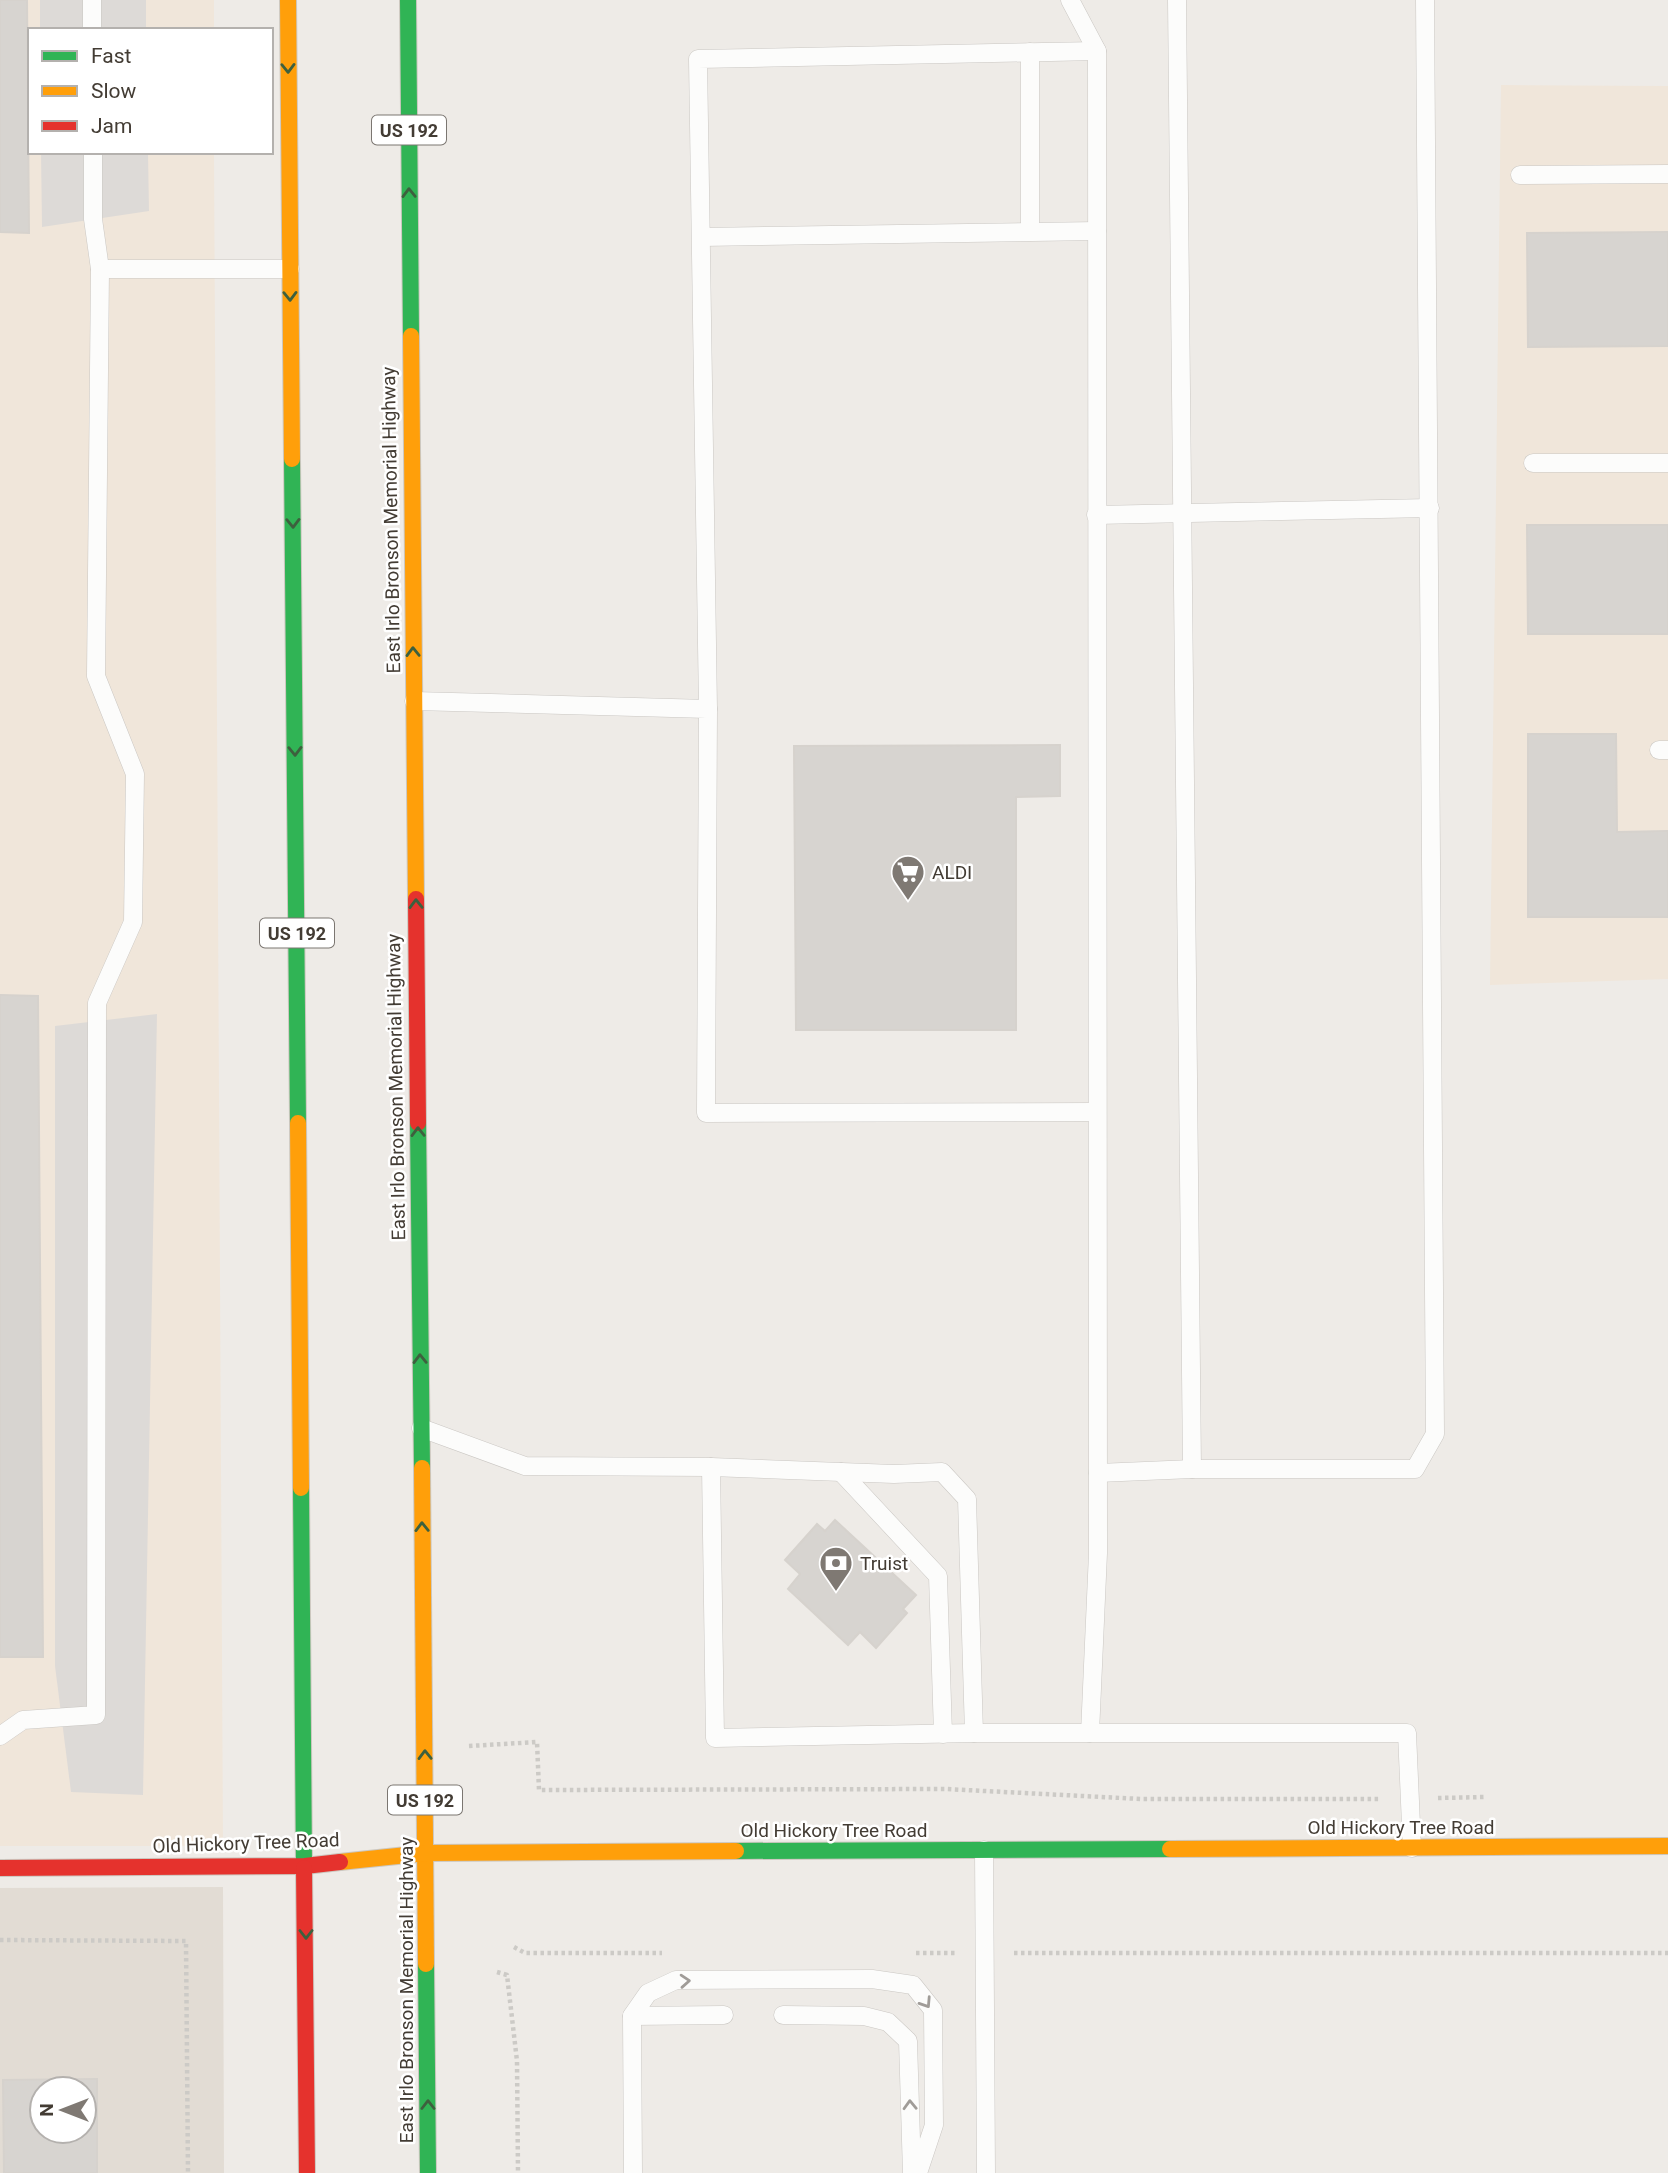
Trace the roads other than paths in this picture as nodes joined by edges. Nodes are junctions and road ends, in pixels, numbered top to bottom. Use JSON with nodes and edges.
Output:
{"nodes":[{"id":1,"x":92,"y":0,"type":"edge"},
{"id":2,"x":288,"y":0,"type":"edge"},
{"id":3,"x":408,"y":0,"type":"edge"},
{"id":4,"x":1070,"y":0,"type":"edge"},
{"id":5,"x":1177,"y":0,"type":"edge"},
{"id":6,"x":1425,"y":0,"type":"edge"},
{"id":7,"x":92,"y":28,"type":"edge"},
{"id":8,"x":1097,"y":51,"type":"junction"},
{"id":9,"x":1030,"y":52,"type":"junction"},
{"id":10,"x":93,"y":154,"type":"edge"},
{"id":11,"x":1668,"y":174,"type":"edge"},
{"id":12,"x":1520,"y":175,"type":"dead end"},
{"id":13,"x":1097,"y":231,"type":"junction"},
{"id":14,"x":1030,"y":232,"type":"junction"},
{"id":15,"x":702,"y":237,"type":"junction"},
{"id":16,"x":100,"y":269,"type":"junction"},
{"id":17,"x":290,"y":269,"type":"junction"},
{"id":18,"x":1533,"y":463,"type":"dead end"},
{"id":19,"x":1668,"y":463,"type":"edge"},
{"id":20,"x":1430,"y":508,"type":"junction"},
{"id":21,"x":1184,"y":511,"type":"junction"},
{"id":22,"x":1096,"y":515,"type":"junction"},
{"id":23,"x":414,"y":701,"type":"junction"},
{"id":24,"x":708,"y":709,"type":"junction"},
{"id":25,"x":1097,"y":1112,"type":"junction"},
{"id":26,"x":421,"y":1427,"type":"junction"},
{"id":27,"x":711,"y":1467,"type":"junction"},
{"id":28,"x":1192,"y":1469,"type":"junction"},
{"id":29,"x":841,"y":1472,"type":"junction"},
{"id":30,"x":1098,"y":1473,"type":"junction"},
{"id":31,"x":974,"y":1733,"type":"junction"},
{"id":32,"x":1090,"y":1733,"type":"junction"},
{"id":33,"x":943,"y":1734,"type":"junction"},
{"id":34,"x":0,"y":1736,"type":"edge"},
{"id":35,"x":1668,"y":1846,"type":"edge"},
{"id":36,"x":1412,"y":1848,"type":"junction"},
{"id":37,"x":984,"y":1850,"type":"junction"},
{"id":38,"x":426,"y":1853,"type":"junction"},
{"id":39,"x":305,"y":1866,"type":"junction"},
{"id":40,"x":0,"y":1868,"type":"edge"},
{"id":41,"x":724,"y":2015,"type":"dead end"},
{"id":42,"x":783,"y":2015,"type":"dead end"},
{"id":43,"x":632,"y":2016,"type":"junction"},
{"id":44,"x":307,"y":2173,"type":"edge"},
{"id":45,"x":428,"y":2173,"type":"edge"},
{"id":46,"x":633,"y":2173,"type":"edge"},
{"id":47,"x":912,"y":2173,"type":"edge"},
{"id":48,"x":918,"y":2173,"type":"edge"},
{"id":49,"x":986,"y":2173,"type":"edge"}],
"edges":[{"from":1,"to":7,"type":"lane"},
{"from":2,"to":17,"type":"main road","number":"US 192","one_way":true},
{"from":23,"to":3,"type":"main road","name":"East Irlo Bronson Memorial Highway","number":"US 192","one_way":true},
{"from":4,"to":8,"type":"lane"},
{"from":5,"to":21,"type":"lane"},
{"from":6,"to":20,"type":"lane"},
{"from":8,"to":9,"type":"lane"},
{"from":8,"to":13,"type":"lane"},
{"from":9,"to":14,"type":"lane"},
{"from":9,"to":15,"type":"lane"},
{"from":10,"to":16,"type":"lane"},
{"from":11,"to":12,"type":"lane"},
{"from":13,"to":14,"type":"lane"},
{"from":13,"to":22,"type":"lane"},
{"from":14,"to":15,"type":"lane"},
{"from":15,"to":24,"type":"lane"},
{"from":16,"to":17,"type":"lane"},
{"from":16,"to":34,"type":"lane"},
{"from":17,"to":39,"type":"main road","number":"US 192","one_way":true},
{"from":18,"to":19,"type":"lane"},
{"from":20,"to":21,"type":"lane"},
{"from":20,"to":28,"type":"lane"},
{"from":21,"to":22,"type":"lane"},
{"from":21,"to":28,"type":"lane"},
{"from":22,"to":25,"type":"lane"},
{"from":23,"to":24,"type":"lane"},
{"from":26,"to":23,"type":"main road","name":"East Irlo Bronson Memorial Highway","number":"US 192","one_way":true},
{"from":24,"to":25,"type":"lane"},
{"from":25,"to":30,"type":"lane"},
{"from":26,"to":27,"type":"lane"},
{"from":38,"to":26,"type":"main road","name":"East Irlo Bronson Memorial Highway","number":"US 192","one_way":true},
{"from":27,"to":29,"type":"lane"},
{"from":27,"to":33,"type":"lane"},
{"from":28,"to":30,"type":"lane"},
{"from":29,"to":31,"type":"lane"},
{"from":29,"to":33,"type":"lane"},
{"from":30,"to":32,"type":"lane"},
{"from":31,"to":32,"type":"lane"},
{"from":31,"to":33,"type":"lane"},
{"from":32,"to":36,"type":"lane"},
{"from":35,"to":36,"type":"main road","name":"Old Hickory Tree Road"},
{"from":36,"to":37,"type":"main road","name":"Old Hickory Tree Road"},
{"from":37,"to":38,"type":"main road","name":"Old Hickory Tree Road"},
{"from":37,"to":49,"type":"lane"},
{"from":38,"to":39,"type":"main road","name":"Old Hickory Tree Road"},
{"from":45,"to":38,"type":"main road","name":"East Irlo Bronson Memorial Highway","number":"US 192","one_way":true},
{"from":39,"to":40,"type":"main road","name":"Old Hickory Tree Road"},
{"from":39,"to":44,"type":"main road","number":"US 192","one_way":true},
{"from":41,"to":43,"type":"lane"},
{"from":47,"to":42,"type":"lane","one_way":true},
{"from":43,"to":46,"type":"lane"},
{"from":43,"to":48,"type":"lane","one_way":true}]}
